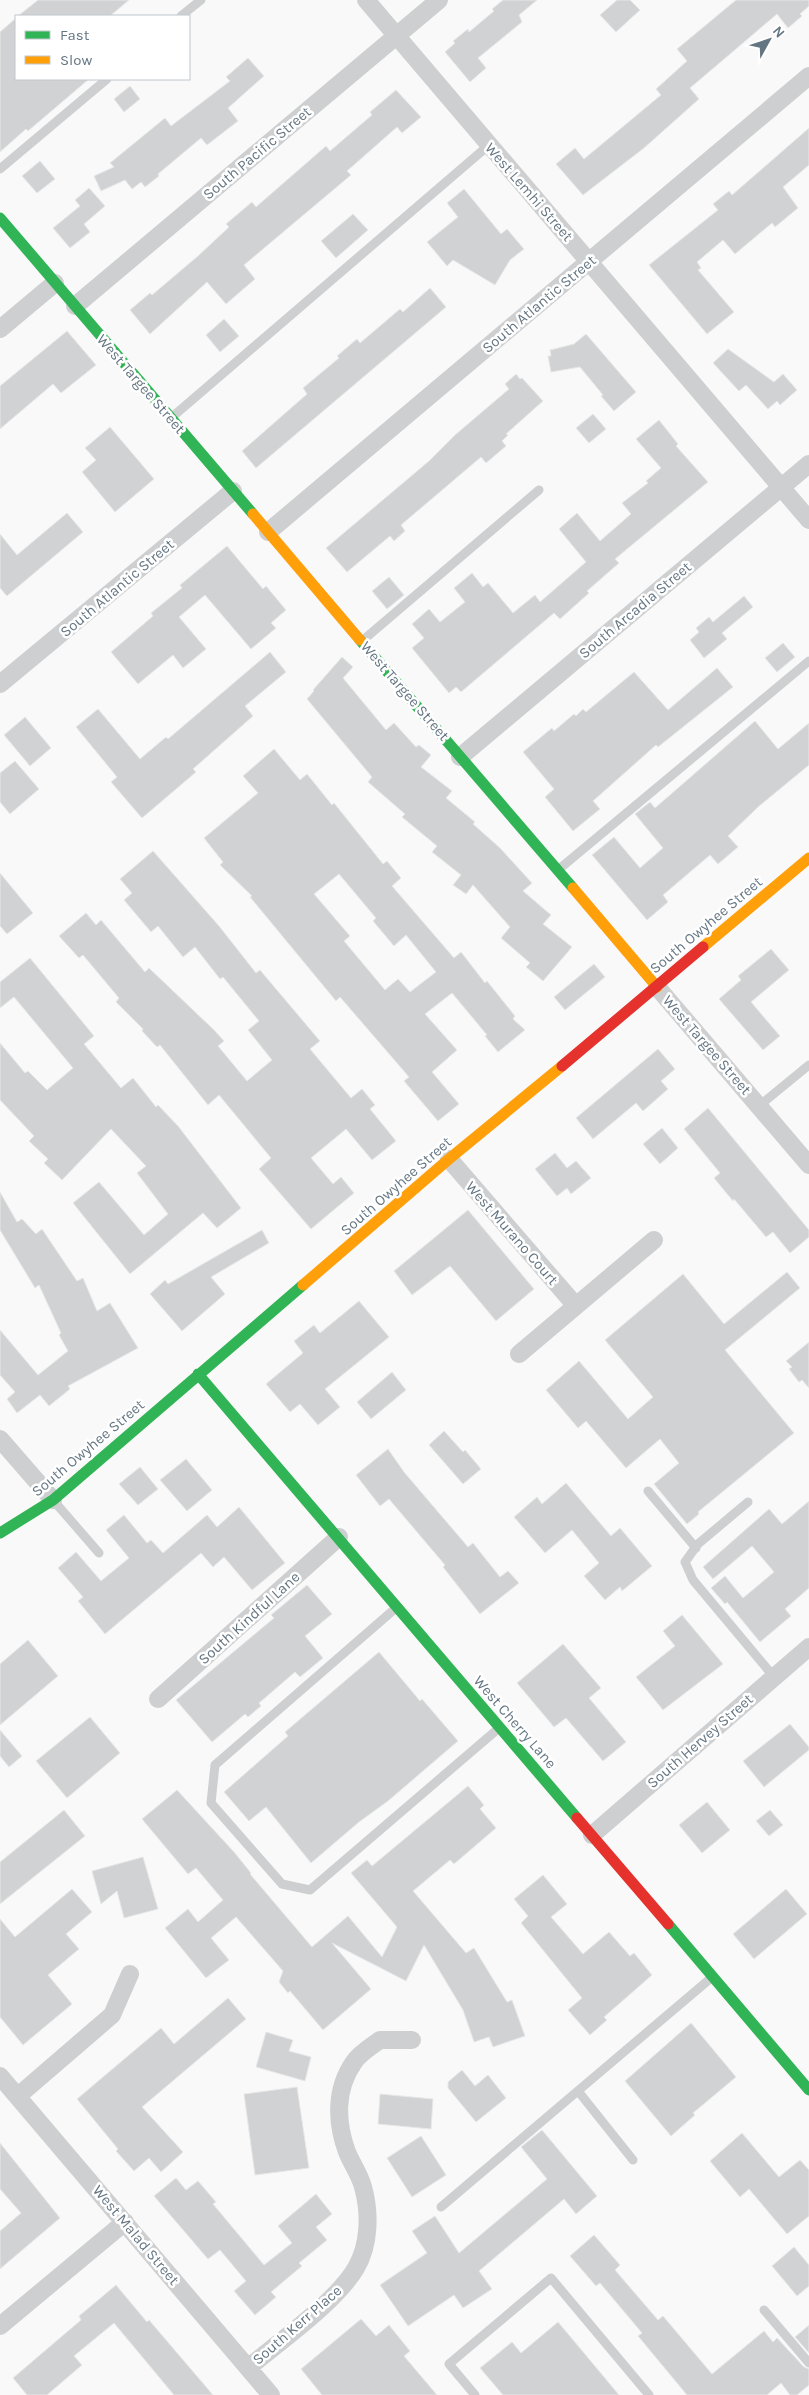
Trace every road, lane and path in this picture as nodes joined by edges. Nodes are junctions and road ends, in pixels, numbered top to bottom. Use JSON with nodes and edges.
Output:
{"nodes":[{"id":1,"x":201,"y":0,"type":"edge"},
{"id":2,"x":366,"y":0,"type":"edge"},
{"id":3,"x":439,"y":0,"type":"edge"},
{"id":4,"x":182,"y":15,"type":"edge"},
{"id":5,"x":396,"y":36,"type":"junction"},
{"id":6,"x":809,"y":76,"type":"edge"},
{"id":7,"x":106,"y":80,"type":"edge"},
{"id":8,"x":489,"y":145,"type":"junction"},
{"id":9,"x":0,"y":169,"type":"edge"},
{"id":10,"x":0,"y":218,"type":"edge"},
{"id":11,"x":589,"y":262,"type":"junction"},
{"id":12,"x":55,"y":283,"type":"junction"},
{"id":13,"x":75,"y":306,"type":"junction"},
{"id":14,"x":0,"y":329,"type":"edge"},
{"id":15,"x":171,"y":418,"type":"junction"},
{"id":16,"x":809,"y":464,"type":"edge"},
{"id":17,"x":781,"y":487,"type":"junction"},
{"id":18,"x":539,"y":490,"type":"dead end"},
{"id":19,"x":233,"y":491,"type":"junction"},
{"id":20,"x":809,"y":520,"type":"edge"},
{"id":21,"x":268,"y":532,"type":"junction"},
{"id":22,"x":362,"y":641,"type":"junction"},
{"id":23,"x":809,"y":661,"type":"edge"},
{"id":24,"x":0,"y":684,"type":"edge"},
{"id":25,"x":460,"y":757,"type":"junction"},
{"id":26,"x":809,"y":858,"type":"edge"},
{"id":27,"x":558,"y":871,"type":"junction"},
{"id":28,"x":657,"y":987,"type":"junction"},
{"id":29,"x":809,"y":1065,"type":"edge"},
{"id":30,"x":760,"y":1106,"type":"junction"},
{"id":31,"x":449,"y":1159,"type":"junction"},
{"id":32,"x":809,"y":1165,"type":"edge"},
{"id":33,"x":654,"y":1240,"type":"dead end"},
{"id":34,"x":576,"y":1306,"type":"junction"},
{"id":35,"x":519,"y":1354,"type":"dead end"},
{"id":36,"x":198,"y":1374,"type":"junction"},
{"id":37,"x":0,"y":1440,"type":"edge"},
{"id":38,"x":648,"y":1491,"type":"dead end"},
{"id":39,"x":53,"y":1500,"type":"junction"},
{"id":40,"x":748,"y":1502,"type":"dead end"},
{"id":41,"x":0,"y":1533,"type":"edge"},
{"id":42,"x":339,"y":1538,"type":"junction"},
{"id":43,"x":696,"y":1548,"type":"junction"},
{"id":44,"x":99,"y":1553,"type":"dead end"},
{"id":45,"x":397,"y":1606,"type":"junction"},
{"id":46,"x":809,"y":1647,"type":"edge"},
{"id":47,"x":774,"y":1677,"type":"junction"},
{"id":48,"x":158,"y":1699,"type":"dead end"},
{"id":49,"x":500,"y":1728,"type":"junction"},
{"id":50,"x":592,"y":1835,"type":"junction"},
{"id":51,"x":130,"y":1974,"type":"dead end"},
{"id":52,"x":713,"y":1976,"type":"junction"},
{"id":53,"x":412,"y":2040,"type":"dead end"},
{"id":54,"x":0,"y":2076,"type":"edge"},
{"id":55,"x":809,"y":2090,"type":"edge"},
{"id":56,"x":578,"y":2091,"type":"junction"},
{"id":57,"x":18,"y":2096,"type":"junction"},
{"id":58,"x":633,"y":2160,"type":"dead end"},
{"id":59,"x":441,"y":2207,"type":"dead end"},
{"id":60,"x":125,"y":2222,"type":"junction"},
{"id":61,"x":764,"y":2310,"type":"dead end"},
{"id":62,"x":0,"y":2326,"type":"edge"},
{"id":63,"x":809,"y":2363,"type":"edge"},
{"id":64,"x":248,"y":2368,"type":"junction"},
{"id":65,"x":271,"y":2395,"type":"edge"},
{"id":66,"x":475,"y":2395,"type":"edge"},
{"id":67,"x":650,"y":2395,"type":"edge"}],
"edges":[{"from":1,"to":4,"type":"lane"},
{"from":2,"to":5,"type":"street","name":"West Lemhi Street"},
{"from":3,"to":5,"type":"street","name":"South Pacific Street"},
{"from":5,"to":8,"type":"street","name":"West Lemhi Street"},
{"from":5,"to":13,"type":"street","name":"South Pacific Street"},
{"from":6,"to":11,"type":"street","name":"South Atlantic Street"},
{"from":7,"to":9,"type":"lane"},
{"from":8,"to":11,"type":"street","name":"West Lemhi Street"},
{"from":8,"to":15,"type":"lane"},
{"from":10,"to":12,"type":"street","name":"West Targee Street"},
{"from":11,"to":17,"type":"street","name":"West Lemhi Street"},
{"from":11,"to":21,"type":"street","name":"South Atlantic Street"},
{"from":12,"to":13,"type":"street","name":"West Targee Street"},
{"from":12,"to":14,"type":"street"},
{"from":13,"to":15,"type":"street","name":"West Targee Street"},
{"from":15,"to":19,"type":"street","name":"West Targee Street"},
{"from":16,"to":17,"type":"street","name":"South Arcadia Street"},
{"from":17,"to":20,"type":"street","name":"West Lemhi Street"},
{"from":17,"to":25,"type":"street","name":"South Arcadia Street"},
{"from":18,"to":22,"type":"lane"},
{"from":19,"to":21,"type":"street","name":"West Targee Street"},
{"from":19,"to":24,"type":"street","name":"South Atlantic Street"},
{"from":21,"to":22,"type":"street","name":"West Targee Street"},
{"from":22,"to":25,"type":"street","name":"West Targee Street"},
{"from":23,"to":27,"type":"lane"},
{"from":25,"to":27,"type":"street","name":"West Targee Street"},
{"from":26,"to":28,"type":"street","name":"South Owyhee Street"},
{"from":27,"to":28,"type":"street","name":"West Targee Street"},
{"from":28,"to":30,"type":"street","name":"West Targee Street"},
{"from":28,"to":31,"type":"street","name":"South Owyhee Street"},
{"from":29,"to":30,"type":"lane"},
{"from":30,"to":32,"type":"street","name":"West Targee Street"},
{"from":31,"to":34,"type":"street","name":"West Murano Court"},
{"from":31,"to":36,"type":"street","name":"South Owyhee Street"},
{"from":33,"to":34,"type":"street"},
{"from":34,"to":35,"type":"street"},
{"from":36,"to":39,"type":"street","name":"South Owyhee Street"},
{"from":36,"to":42,"type":"street","name":"West Cherry Lane"},
{"from":37,"to":39,"type":"street"},
{"from":38,"to":43,"type":"lane"},
{"from":39,"to":41,"type":"street","name":"South Owyhee Street"},
{"from":39,"to":44,"type":"lane"},
{"from":40,"to":43,"type":"lane"},
{"from":42,"to":45,"type":"street","name":"West Cherry Lane"},
{"from":42,"to":48,"type":"street","name":"South Kindful Lane"},
{"from":43,"to":47,"type":"lane"},
{"from":45,"to":49,"type":"street","name":"West Cherry Lane"},
{"from":45,"to":49,"type":"lane"},
{"from":46,"to":47,"type":"street","name":"South Hervey Street"},
{"from":47,"to":50,"type":"street","name":"South Hervey Street"},
{"from":49,"to":50,"type":"street","name":"West Cherry Lane"},
{"from":50,"to":52,"type":"street","name":"West Cherry Lane"},
{"from":51,"to":57,"type":"street"},
{"from":52,"to":55,"type":"street","name":"West Cherry Lane"},
{"from":52,"to":56,"type":"lane"},
{"from":53,"to":64,"type":"street","name":"South Kerr Place"},
{"from":54,"to":57,"type":"street","name":"West Malad Street"},
{"from":56,"to":58,"type":"lane"},
{"from":56,"to":59,"type":"lane"},
{"from":57,"to":60,"type":"street","name":"West Malad Street"},
{"from":60,"to":62,"type":"street"},
{"from":60,"to":64,"type":"street","name":"West Malad Street"},
{"from":61,"to":63,"type":"lane"},
{"from":64,"to":65,"type":"street","name":"West Malad Street"},
{"from":66,"to":67,"type":"lane"}]}
